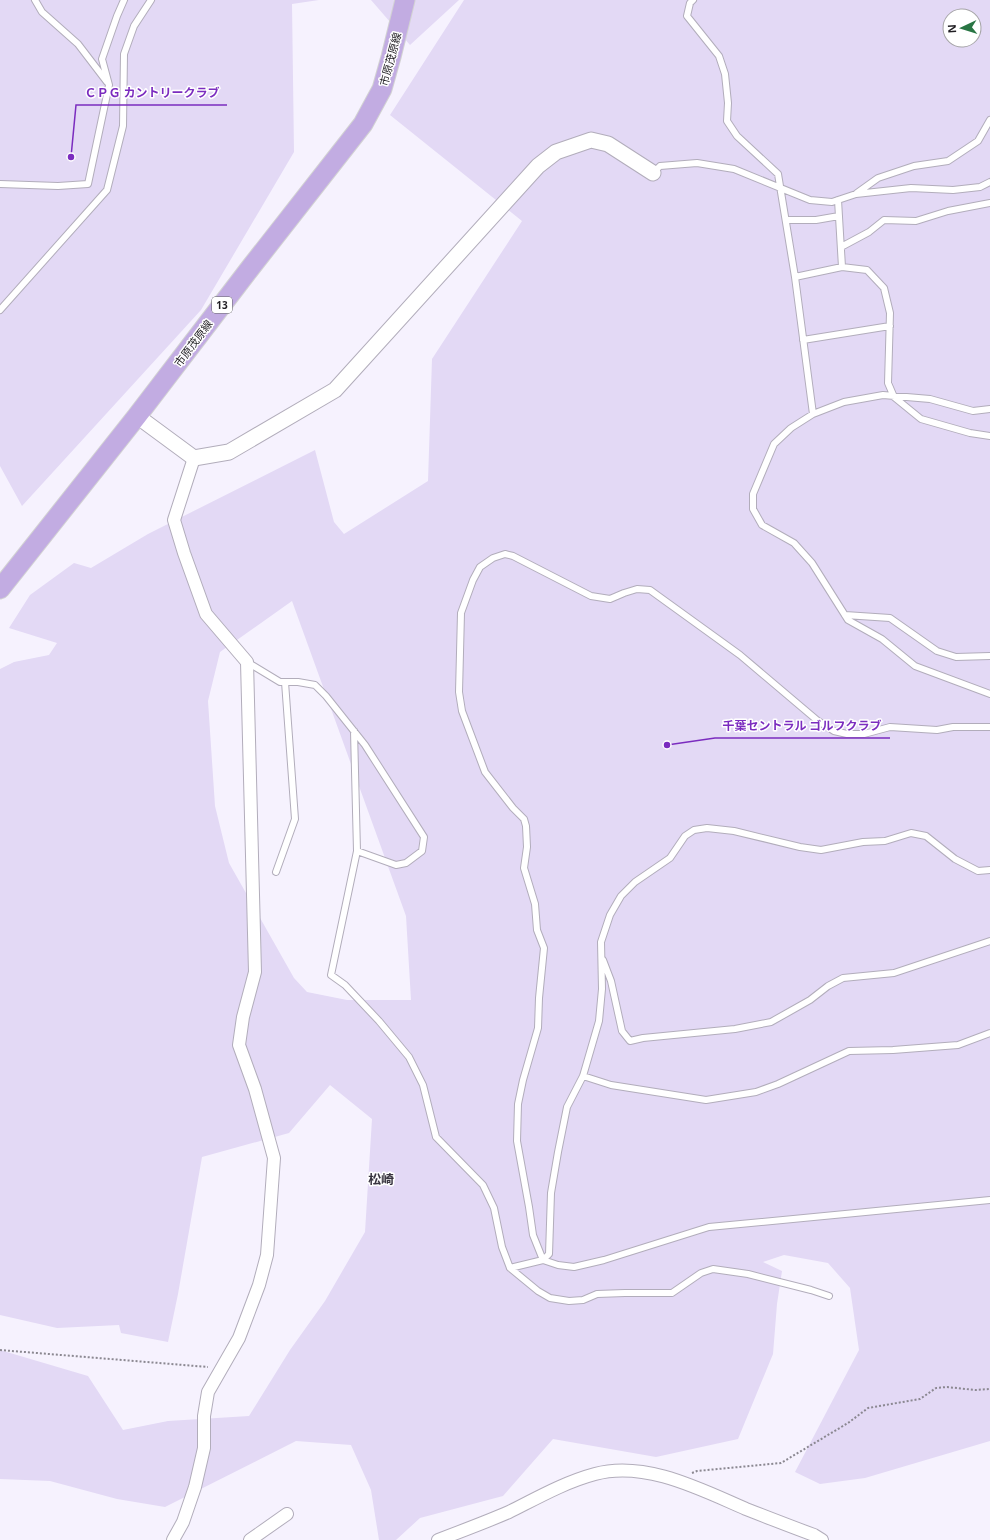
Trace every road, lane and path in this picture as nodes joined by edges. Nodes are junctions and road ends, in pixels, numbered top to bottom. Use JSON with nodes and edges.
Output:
{"nodes":[{"id":1,"x":35,"y":0,"type":"edge"},
{"id":2,"x":124,"y":0,"type":"edge"},
{"id":3,"x":151,"y":0,"type":"edge"},
{"id":4,"x":405,"y":0,"type":"edge"},
{"id":5,"x":693,"y":0,"type":"edge"},
{"id":6,"x":109,"y":85,"type":"junction"},
{"id":7,"x":990,"y":120,"type":"edge"},
{"id":8,"x":653,"y":173,"type":"joint"},
{"id":9,"x":990,"y":182,"type":"edge"},
{"id":10,"x":0,"y":184,"type":"edge"},
{"id":11,"x":780,"y":188,"type":"junction"},
{"id":12,"x":856,"y":194,"type":"junction"},
{"id":13,"x":838,"y":200,"type":"junction"},
{"id":14,"x":990,"y":203,"type":"edge"},
{"id":15,"x":839,"y":216,"type":"junction"},
{"id":16,"x":786,"y":220,"type":"junction"},
{"id":17,"x":841,"y":247,"type":"junction"},
{"id":18,"x":842,"y":267,"type":"junction"},
{"id":19,"x":795,"y":277,"type":"junction"},
{"id":20,"x":0,"y":310,"type":"edge"},
{"id":21,"x":890,"y":326,"type":"junction"},
{"id":22,"x":804,"y":340,"type":"junction"},
{"id":23,"x":894,"y":397,"type":"junction"},
{"id":24,"x":990,"y":410,"type":"edge"},
{"id":25,"x":813,"y":414,"type":"junction"},
{"id":26,"x":137,"y":416,"type":"junction"},
{"id":27,"x":990,"y":436,"type":"edge"},
{"id":28,"x":194,"y":458,"type":"junction"},
{"id":29,"x":0,"y":589,"type":"edge"},
{"id":30,"x":845,"y":615,"type":"junction"},
{"id":31,"x":990,"y":656,"type":"edge"},
{"id":32,"x":247,"y":662,"type":"junction"},
{"id":33,"x":284,"y":682,"type":"junction"},
{"id":34,"x":990,"y":694,"type":"edge"},
{"id":35,"x":990,"y":727,"type":"edge"},
{"id":36,"x":354,"y":731,"type":"junction"},
{"id":37,"x":357,"y":851,"type":"junction"},
{"id":38,"x":990,"y":870,"type":"edge"},
{"id":39,"x":276,"y":872,"type":"dead end"},
{"id":40,"x":990,"y":941,"type":"edge"},
{"id":41,"x":602,"y":955,"type":"junction"},
{"id":42,"x":990,"y":1033,"type":"edge"},
{"id":43,"x":583,"y":1076,"type":"junction"},
{"id":44,"x":990,"y":1200,"type":"edge"},
{"id":45,"x":543,"y":1260,"type":"junction"},
{"id":46,"x":510,"y":1268,"type":"junction"},
{"id":47,"x":829,"y":1296,"type":"dead end"},
{"id":48,"x":0,"y":1350,"type":"edge"},
{"id":49,"x":223,"y":1368,"type":"junction"},
{"id":50,"x":990,"y":1389,"type":"edge"},
{"id":51,"x":677,"y":1479,"type":"junction"},
{"id":52,"x":287,"y":1514,"type":"dead end"},
{"id":53,"x":173,"y":1540,"type":"edge"},
{"id":54,"x":250,"y":1540,"type":"edge"},
{"id":55,"x":438,"y":1540,"type":"edge"},
{"id":56,"x":822,"y":1540,"type":"edge"}],
"edges":[{"from":1,"to":6,"type":"lane"},
{"from":2,"to":6,"type":"lane"},
{"from":3,"to":20,"type":"lane"},
{"from":4,"to":26,"type":"main road","name":"市原茂原線","number":"13"},
{"from":5,"to":11,"type":"lane"},
{"from":6,"to":10,"type":"lane"},
{"from":7,"to":12,"type":"lane"},
{"from":8,"to":11,"type":"lane"},
{"from":8,"to":28,"type":"street"},
{"from":9,"to":12,"type":"lane"},
{"from":11,"to":13,"type":"lane"},
{"from":11,"to":16,"type":"lane"},
{"from":12,"to":13,"type":"lane"},
{"from":13,"to":15,"type":"lane"},
{"from":14,"to":17,"type":"lane"},
{"from":15,"to":16,"type":"lane"},
{"from":15,"to":17,"type":"lane"},
{"from":16,"to":19,"type":"lane"},
{"from":17,"to":18,"type":"lane"},
{"from":18,"to":19,"type":"lane"},
{"from":18,"to":21,"type":"lane"},
{"from":19,"to":22,"type":"lane"},
{"from":21,"to":22,"type":"lane"},
{"from":21,"to":23,"type":"lane"},
{"from":22,"to":25,"type":"lane"},
{"from":23,"to":24,"type":"lane"},
{"from":23,"to":25,"type":"lane"},
{"from":23,"to":27,"type":"lane"},
{"from":25,"to":30,"type":"lane"},
{"from":26,"to":28,"type":"street"},
{"from":26,"to":29,"type":"main road","name":"市原茂原線","number":"13"},
{"from":28,"to":32,"type":"street"},
{"from":30,"to":31,"type":"lane"},
{"from":30,"to":34,"type":"lane"},
{"from":32,"to":33,"type":"lane"},
{"from":32,"to":49,"type":"street"},
{"from":33,"to":36,"type":"lane"},
{"from":33,"to":39,"type":"lane"},
{"from":35,"to":45,"type":"lane"},
{"from":36,"to":37,"type":"lane"},
{"from":36,"to":37,"type":"lane"},
{"from":37,"to":46,"type":"lane"},
{"from":38,"to":41,"type":"lane"},
{"from":40,"to":41,"type":"lane"},
{"from":41,"to":43,"type":"lane"},
{"from":42,"to":43,"type":"lane"},
{"from":43,"to":45,"type":"lane"},
{"from":44,"to":45,"type":"lane"},
{"from":45,"to":46,"type":"lane"},
{"from":46,"to":47,"type":"lane"},
{"from":48,"to":49,"type":"path"},
{"from":49,"to":53,"type":"street"},
{"from":50,"to":51,"type":"path"},
{"from":51,"to":55,"type":"street"},
{"from":51,"to":56,"type":"street"},
{"from":52,"to":54,"type":"street"}]}
